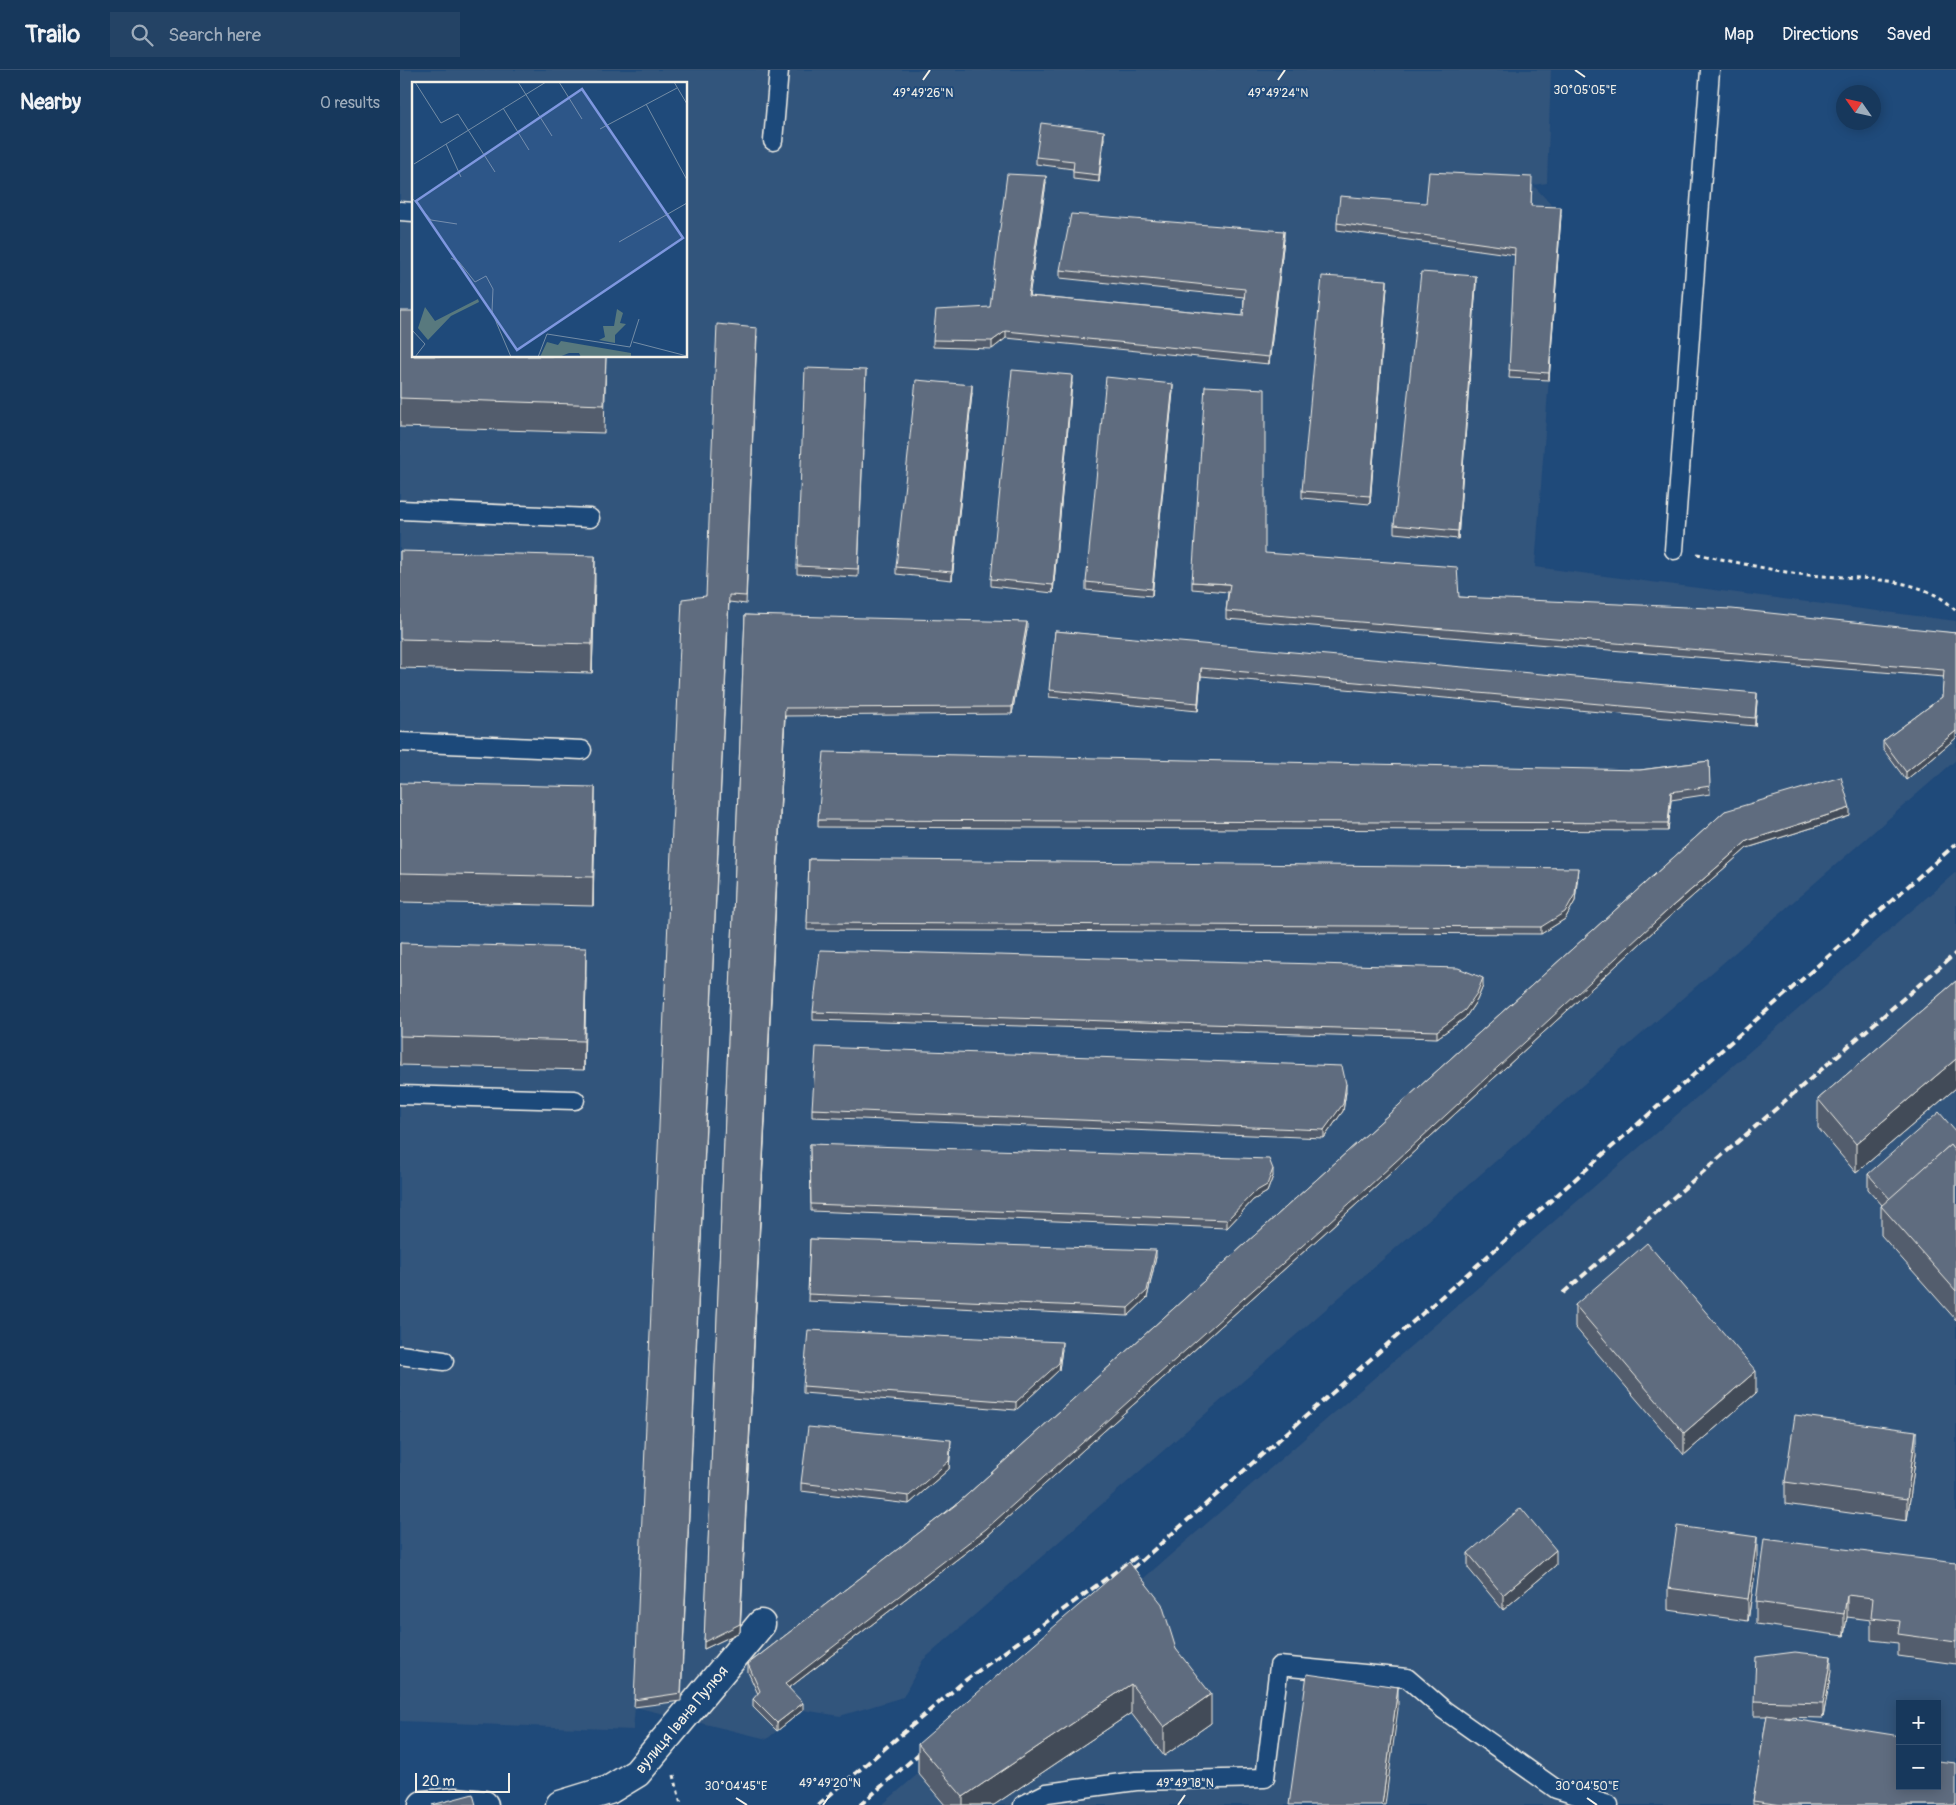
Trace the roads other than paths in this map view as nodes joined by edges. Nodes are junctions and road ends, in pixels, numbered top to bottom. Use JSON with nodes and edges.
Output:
{"nodes":[{"id":1,"x":779,"y":70,"type":"edge"},
{"id":2,"x":1710,"y":70,"type":"edge"},
{"id":3,"x":773,"y":140,"type":"dead end"},
{"id":4,"x":400,"y":510,"type":"edge"},
{"id":5,"x":590,"y":518,"type":"dead end"},
{"id":6,"x":1674,"y":550,"type":"road end"},
{"id":7,"x":400,"y":742,"type":"edge"},
{"id":8,"x":582,"y":750,"type":"dead end"},
{"id":9,"x":400,"y":1095,"type":"edge"},
{"id":10,"x":575,"y":1100,"type":"dead end"},
{"id":11,"x":400,"y":1355,"type":"edge"},
{"id":12,"x":444,"y":1362,"type":"dead end"},
{"id":13,"x":762,"y":1624,"type":"dead end"},
{"id":14,"x":423,"y":1805,"type":"edge"},
{"id":15,"x":484,"y":1805,"type":"edge"},
{"id":16,"x":560,"y":1805,"type":"edge"},
{"id":17,"x":1023,"y":1805,"type":"edge"},
{"id":18,"x":1609,"y":1805,"type":"edge"}],
"edges":[{"from":1,"to":3,"type":"lane"},
{"from":2,"to":6,"type":"lane"},
{"from":4,"to":5,"type":"lane"},
{"from":7,"to":8,"type":"lane"},
{"from":9,"to":10,"type":"lane"},
{"from":11,"to":12,"type":"lane"},
{"from":13,"to":16,"type":"street","name":"вулиця Івана Пулюя"},
{"from":14,"to":15,"type":"street"},
{"from":17,"to":18,"type":"lane"}]}
